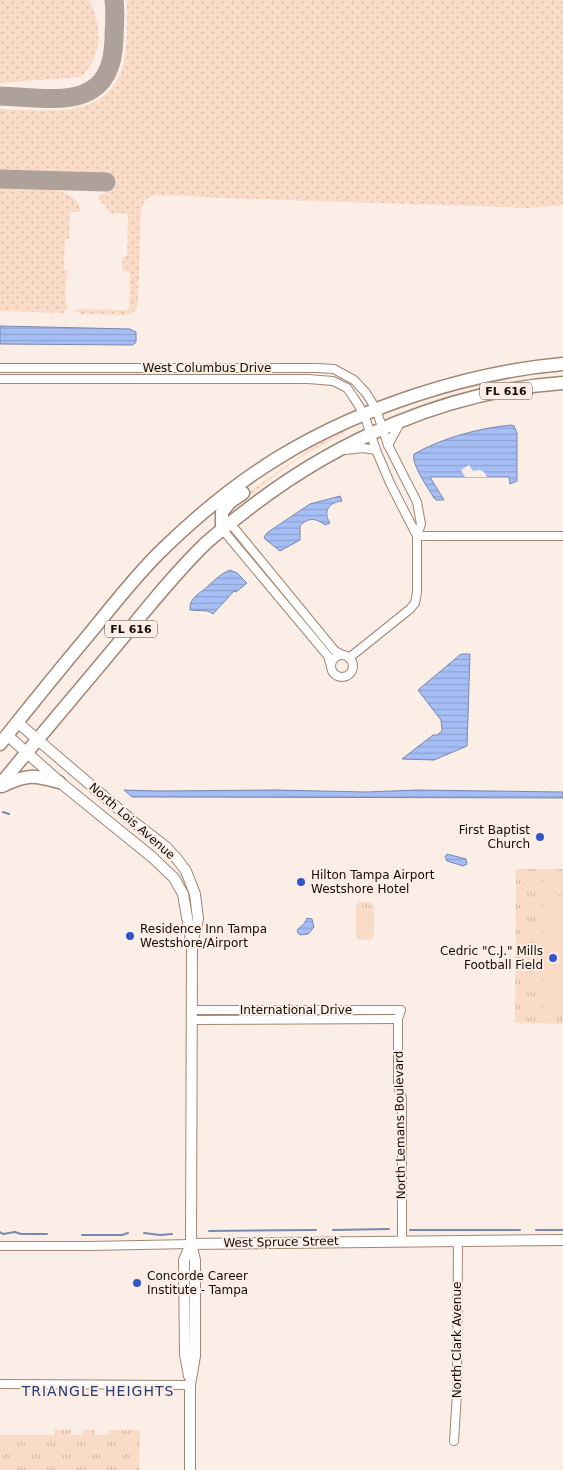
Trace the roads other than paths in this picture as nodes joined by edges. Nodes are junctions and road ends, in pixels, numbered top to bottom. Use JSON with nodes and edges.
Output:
{"nodes":[{"id":1,"x":563,"y":364,"type":"edge"},
{"id":2,"x":0,"y":368,"type":"edge"},
{"id":3,"x":0,"y":379,"type":"edge"},
{"id":4,"x":563,"y":383,"type":"edge"},
{"id":5,"x":376,"y":409,"type":"junction"},
{"id":6,"x":364,"y":414,"type":"junction"},
{"id":7,"x":401,"y":421,"type":"junction"},
{"id":8,"x":382,"y":428,"type":"junction"},
{"id":9,"x":370,"y":434,"type":"junction"},
{"id":10,"x":303,"y":445,"type":"junction"},
{"id":11,"x":388,"y":445,"type":"junction"},
{"id":12,"x":376,"y":450,"type":"junction"},
{"id":13,"x":338,"y":451,"type":"junction"},
{"id":14,"x":226,"y":526,"type":"junction"},
{"id":15,"x":417,"y":536,"type":"junction"},
{"id":16,"x":563,"y":536,"type":"edge"},
{"id":17,"x":286,"y":591,"type":"junction"},
{"id":18,"x":283,"y":602,"type":"junction"},
{"id":19,"x":341,"y":654,"type":"junction"},
{"id":20,"x":349,"y":658,"type":"junction"},
{"id":21,"x":330,"y":663,"type":"junction"},
{"id":22,"x":17,"y":722,"type":"junction"},
{"id":23,"x":3,"y":739,"type":"edge"},
{"id":24,"x":37,"y":739,"type":"junction"},
{"id":25,"x":26,"y":754,"type":"junction"},
{"id":26,"x":59,"y":782,"type":"junction"},
{"id":27,"x":0,"y":786,"type":"edge"},
{"id":28,"x":192,"y":946,"type":"junction"},
{"id":29,"x":249,"y":1010,"type":"junction"},
{"id":30,"x":344,"y":1010,"type":"junction"},
{"id":31,"x":401,"y":1010,"type":"joint"},
{"id":32,"x":191,"y":1015,"type":"junction"},
{"id":33,"x":344,"y":1019,"type":"junction"},
{"id":34,"x":398,"y":1019,"type":"junction"},
{"id":35,"x":249,"y":1020,"type":"junction"},
{"id":36,"x":458,"y":1240,"type":"junction"},
{"id":37,"x":563,"y":1240,"type":"edge"},
{"id":38,"x":402,"y":1241,"type":"junction"},
{"id":39,"x":191,"y":1244,"type":"junction"},
{"id":40,"x":0,"y":1246,"type":"edge"},
{"id":41,"x":0,"y":1384,"type":"edge"},
{"id":42,"x":190,"y":1385,"type":"junction"},
{"id":43,"x":454,"y":1441,"type":"dead end"},
{"id":44,"x":190,"y":1470,"type":"edge"}],
"edges":[{"from":1,"to":5,"type":"main road","number":"FL 616"},
{"from":2,"to":5,"type":"street","name":"West Columbus Drive"},
{"from":3,"to":6,"type":"street","name":"West Columbus Drive"},
{"from":4,"to":7,"type":"main road","number":"FL 616"},
{"from":5,"to":6,"type":"main road","number":"FL 616"},
{"from":5,"to":8,"type":"street","name":"West Columbus Drive"},
{"from":6,"to":9,"type":"street","name":"West Columbus Drive"},
{"from":6,"to":10,"type":"main road","number":"FL 616"},
{"from":7,"to":8,"type":"main road","number":"FL 616"},
{"from":7,"to":11,"type":"street"},
{"from":8,"to":9,"type":"main road","number":"FL 616"},
{"from":8,"to":11,"type":"street","name":"West Columbus Drive"},
{"from":9,"to":12,"type":"street","name":"West Columbus Drive"},
{"from":9,"to":13,"type":"main road","number":"FL 616"},
{"from":10,"to":14,"type":"main road"},
{"from":10,"to":22,"type":"main road","number":"FL 616"},
{"from":11,"to":15,"type":"street","name":"West Columbus Drive"},
{"from":12,"to":13,"type":"street"},
{"from":12,"to":15,"type":"street","name":"West Columbus Drive"},
{"from":13,"to":14,"type":"main road","number":"FL 616"},
{"from":14,"to":17,"type":"street"},
{"from":14,"to":18,"type":"street"},
{"from":14,"to":24,"type":"main road","number":"FL 616"},
{"from":15,"to":16,"type":"street"},
{"from":15,"to":20,"type":"street","name":"West Columbus Drive"},
{"from":17,"to":18,"type":"street"},
{"from":17,"to":19,"type":"street"},
{"from":18,"to":21,"type":"street"},
{"from":19,"to":20,"type":"street"},
{"from":19,"to":21,"type":"street"},
{"from":20,"to":21,"type":"street"},
{"from":22,"to":23,"type":"main road","number":"FL 616"},
{"from":22,"to":24,"type":"street","name":"North Lois Avenue"},
{"from":23,"to":25,"type":"street","name":"North Lois Avenue"},
{"from":24,"to":25,"type":"main road","number":"FL 616"},
{"from":24,"to":28,"type":"street","name":"North Lois Avenue"},
{"from":25,"to":26,"type":"street","name":"North Lois Avenue"},
{"from":25,"to":27,"type":"main road","number":"FL 616"},
{"from":26,"to":27,"type":"main road"},
{"from":26,"to":28,"type":"street","name":"North Lois Avenue"},
{"from":28,"to":32,"type":"street","name":"North Lois Avenue"},
{"from":29,"to":30,"type":"street","name":"International Drive"},
{"from":29,"to":32,"type":"street","name":"International Drive"},
{"from":29,"to":35,"type":"street"},
{"from":30,"to":31,"type":"street","name":"International Drive"},
{"from":30,"to":33,"type":"street"},
{"from":31,"to":34,"type":"street","name":"North Lemans Boulevard"},
{"from":32,"to":35,"type":"street","name":"International Drive"},
{"from":32,"to":39,"type":"street","name":"North Lois Avenue"},
{"from":33,"to":34,"type":"street","name":"International Drive"},
{"from":33,"to":35,"type":"street","name":"International Drive"},
{"from":34,"to":38,"type":"street","name":"North Lemans Boulevard"},
{"from":36,"to":37,"type":"street","name":"West Spruce Street"},
{"from":36,"to":38,"type":"street","name":"West Spruce Street"},
{"from":36,"to":43,"type":"street","name":"North Clark Avenue"},
{"from":38,"to":39,"type":"street","name":"West Spruce Street"},
{"from":39,"to":40,"type":"street","name":"West Spruce Street"},
{"from":39,"to":42,"type":"street","name":"North Lois Avenue"},
{"from":41,"to":42,"type":"street"},
{"from":42,"to":44,"type":"street","name":"North Lois Avenue"}]}
